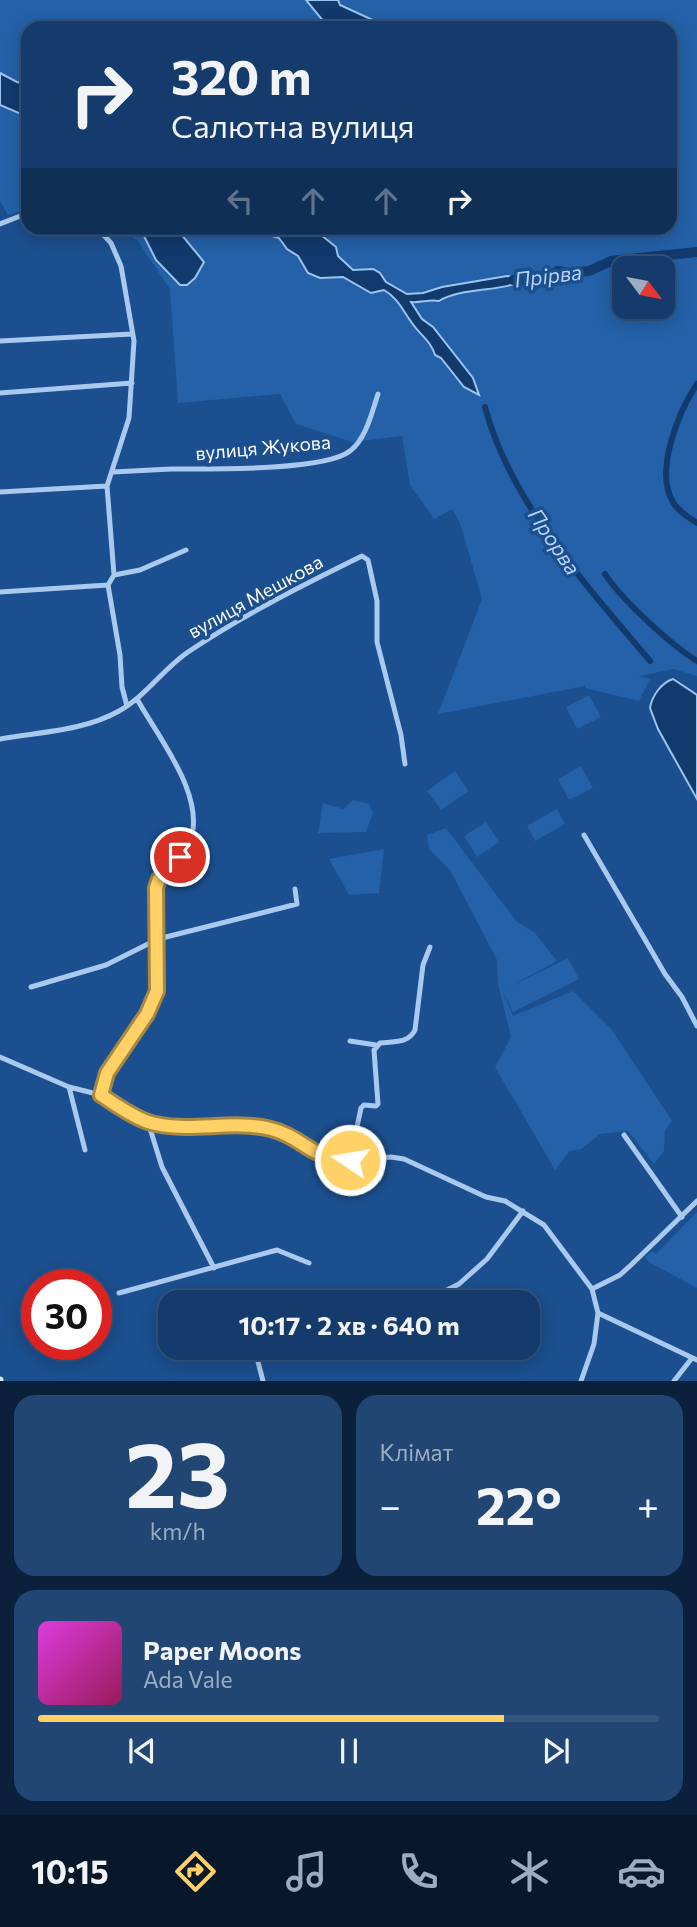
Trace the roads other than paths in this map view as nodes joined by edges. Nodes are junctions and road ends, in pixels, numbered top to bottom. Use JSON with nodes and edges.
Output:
{"nodes":[{"id":1,"x":21,"y":216,"type":"edge"},
{"id":2,"x":0,"y":224,"type":"edge"},
{"id":3,"x":104,"y":235,"type":"edge"},
{"id":4,"x":132,"y":334,"type":"junction"},
{"id":5,"x":0,"y":341,"type":"edge"},
{"id":6,"x":132,"y":383,"type":"junction"},
{"id":7,"x":0,"y":393,"type":"edge"},
{"id":8,"x":378,"y":394,"type":"dead end"},
{"id":9,"x":113,"y":472,"type":"junction"},
{"id":10,"x":107,"y":486,"type":"junction"},
{"id":11,"x":0,"y":492,"type":"edge"},
{"id":12,"x":186,"y":550,"type":"dead end"},
{"id":13,"x":114,"y":575,"type":"junction"},
{"id":14,"x":108,"y":585,"type":"junction"},
{"id":15,"x":0,"y":592,"type":"edge"},
{"id":16,"x":137,"y":699,"type":"junction"},
{"id":17,"x":128,"y":706,"type":"junction"},
{"id":18,"x":0,"y":739,"type":"edge"},
{"id":19,"x":405,"y":764,"type":"dead end"},
{"id":20,"x":584,"y":835,"type":"dead end"},
{"id":21,"x":295,"y":889,"type":"dead end"},
{"id":22,"x":158,"y":939,"type":"junction"},
{"id":23,"x":430,"y":947,"type":"dead end"},
{"id":24,"x":31,"y":987,"type":"dead end"},
{"id":25,"x":697,"y":1026,"type":"edge"},
{"id":26,"x":350,"y":1041,"type":"dead end"},
{"id":27,"x":376,"y":1045,"type":"junction"},
{"id":28,"x":0,"y":1056,"type":"edge"},
{"id":29,"x":69,"y":1087,"type":"junction"},
{"id":30,"x":101,"y":1095,"type":"junction"},
{"id":31,"x":148,"y":1122,"type":"junction"},
{"id":32,"x":624,"y":1135,"type":"dead end"},
{"id":33,"x":85,"y":1150,"type":"dead end"},
{"id":34,"x":350,"y":1160,"type":"junction"},
{"id":35,"x":697,"y":1201,"type":"edge"},
{"id":36,"x":523,"y":1211,"type":"junction"},
{"id":37,"x":682,"y":1217,"type":"junction"},
{"id":38,"x":309,"y":1263,"type":"dead end"},
{"id":39,"x":214,"y":1268,"type":"junction"},
{"id":40,"x":592,"y":1289,"type":"junction"},
{"id":41,"x":447,"y":1290,"type":"edge"},
{"id":42,"x":118,"y":1293,"type":"dead end"},
{"id":43,"x":598,"y":1313,"type":"junction"},
{"id":44,"x":694,"y":1359,"type":"edge"},
{"id":45,"x":258,"y":1360,"type":"edge"},
{"id":46,"x":263,"y":1381,"type":"edge"},
{"id":47,"x":581,"y":1381,"type":"edge"},
{"id":48,"x":674,"y":1381,"type":"edge"}],
"edges":[{"from":1,"to":2,"type":"street"},
{"from":3,"to":4,"type":"street"},
{"from":4,"to":5,"type":"street"},
{"from":4,"to":6,"type":"street"},
{"from":6,"to":7,"type":"street"},
{"from":6,"to":9,"type":"street"},
{"from":8,"to":9,"type":"street","name":"вулиця Жукова"},
{"from":9,"to":10,"type":"street"},
{"from":10,"to":11,"type":"street"},
{"from":10,"to":13,"type":"street"},
{"from":12,"to":13,"type":"street"},
{"from":13,"to":14,"type":"street"},
{"from":14,"to":15,"type":"street"},
{"from":14,"to":17,"type":"street"},
{"from":16,"to":17,"type":"street","name":"вулиця Мешкова"},
{"from":16,"to":19,"type":"street","name":"вулиця Мешкова"},
{"from":16,"to":22,"type":"street"},
{"from":17,"to":18,"type":"street","name":"вулиця Мешкова"},
{"from":20,"to":25,"type":"street"},
{"from":21,"to":22,"type":"street"},
{"from":22,"to":24,"type":"street"},
{"from":22,"to":30,"type":"street"},
{"from":23,"to":27,"type":"street"},
{"from":26,"to":27,"type":"street"},
{"from":27,"to":34,"type":"street"},
{"from":28,"to":29,"type":"street"},
{"from":29,"to":30,"type":"street"},
{"from":29,"to":33,"type":"street"},
{"from":30,"to":31,"type":"street"},
{"from":31,"to":34,"type":"street"},
{"from":31,"to":39,"type":"street"},
{"from":32,"to":37,"type":"street"},
{"from":34,"to":36,"type":"street"},
{"from":35,"to":37,"type":"street"},
{"from":36,"to":40,"type":"street"},
{"from":36,"to":41,"type":"street"},
{"from":37,"to":40,"type":"street"},
{"from":38,"to":39,"type":"street"},
{"from":39,"to":42,"type":"street"},
{"from":40,"to":43,"type":"street"},
{"from":43,"to":44,"type":"street"},
{"from":43,"to":47,"type":"street"},
{"from":44,"to":48,"type":"street"},
{"from":45,"to":46,"type":"street"}]}
